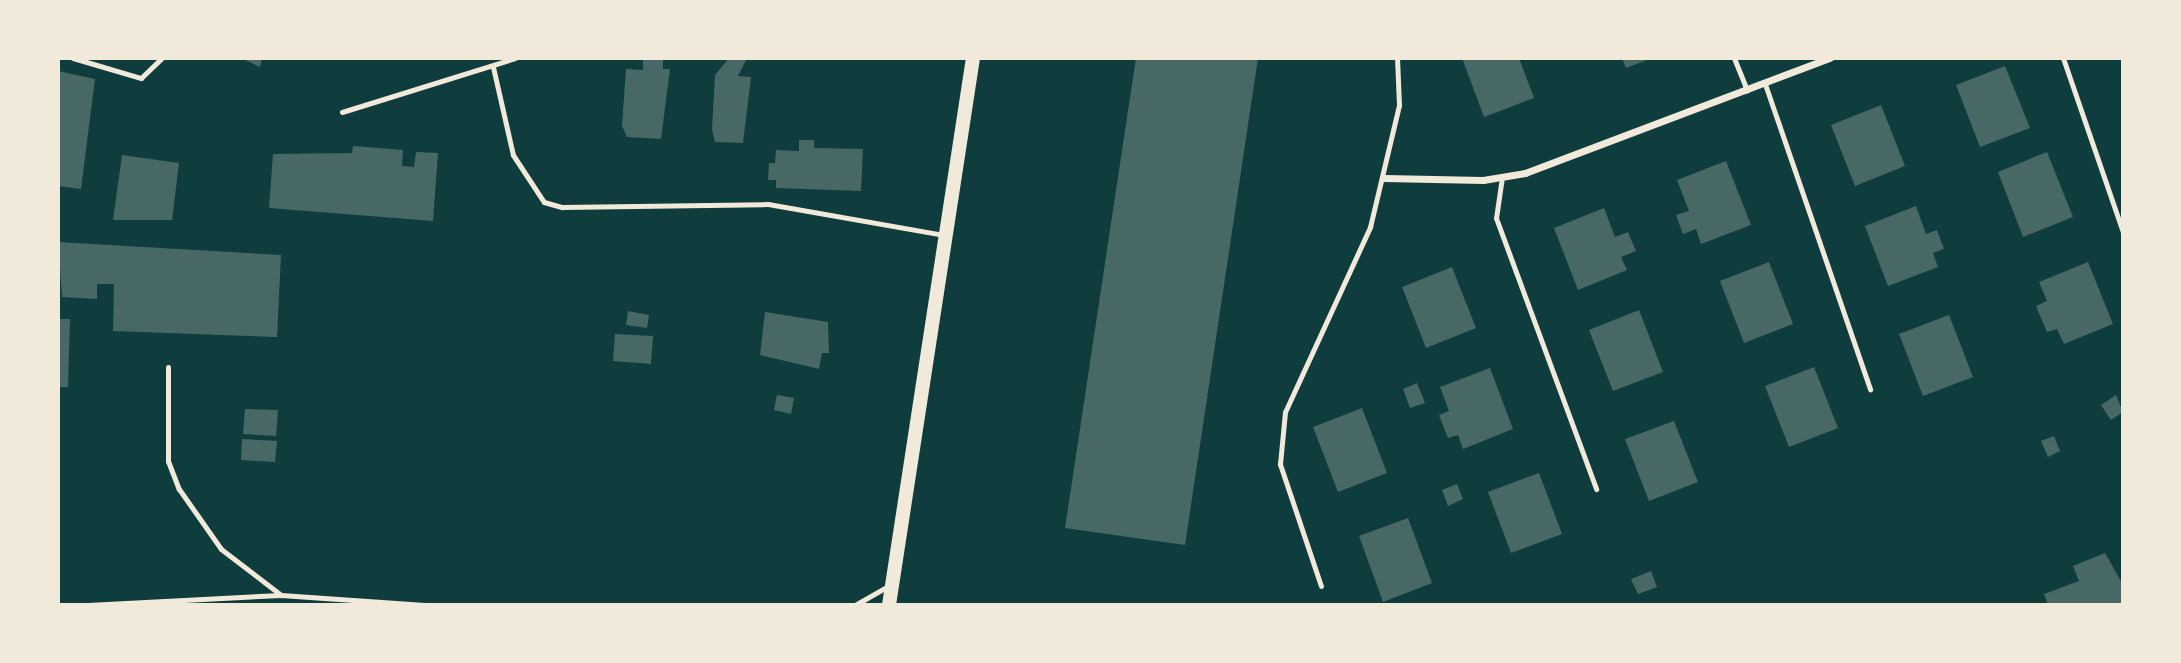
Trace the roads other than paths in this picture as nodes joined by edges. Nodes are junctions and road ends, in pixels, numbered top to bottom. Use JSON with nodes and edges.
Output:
{"nodes":[{"id":1,"x":73,"y":58,"type":"edge"},
{"id":2,"x":162,"y":58,"type":"edge"},
{"id":3,"x":515,"y":58,"type":"edge"},
{"id":4,"x":973,"y":58,"type":"edge"},
{"id":5,"x":1397,"y":58,"type":"edge"},
{"id":6,"x":1734,"y":58,"type":"edge"},
{"id":7,"x":1830,"y":58,"type":"edge"},
{"id":8,"x":2063,"y":58,"type":"edge"},
{"id":9,"x":493,"y":67,"type":"junction"},
{"id":10,"x":1765,"y":84,"type":"junction"},
{"id":11,"x":1747,"y":91,"type":"junction"},
{"id":12,"x":342,"y":112,"type":"dead end"},
{"id":13,"x":1502,"y":177,"type":"junction"},
{"id":14,"x":1384,"y":178,"type":"junction"},
{"id":15,"x":2123,"y":232,"type":"edge"},
{"id":16,"x":946,"y":235,"type":"junction"},
{"id":17,"x":169,"y":368,"type":"dead end"},
{"id":18,"x":1870,"y":389,"type":"dead end"},
{"id":19,"x":1596,"y":489,"type":"dead end"},
{"id":20,"x":893,"y":583,"type":"junction"},
{"id":21,"x":1321,"y":586,"type":"dead end"},
{"id":22,"x":281,"y":595,"type":"junction"},
{"id":23,"x":88,"y":605,"type":"edge"},
{"id":24,"x":425,"y":605,"type":"edge"},
{"id":25,"x":855,"y":605,"type":"edge"},
{"id":26,"x":889,"y":605,"type":"edge"}],
"edges":[{"from":1,"to":2,"type":"lane"},
{"from":3,"to":9,"type":"lane"},
{"from":4,"to":16,"type":"main road"},
{"from":5,"to":14,"type":"lane"},
{"from":6,"to":11,"type":"lane"},
{"from":7,"to":10,"type":"street"},
{"from":8,"to":15,"type":"lane"},
{"from":9,"to":12,"type":"lane"},
{"from":9,"to":16,"type":"lane"},
{"from":10,"to":11,"type":"street"},
{"from":10,"to":18,"type":"lane"},
{"from":11,"to":13,"type":"street"},
{"from":13,"to":14,"type":"street"},
{"from":13,"to":19,"type":"lane"},
{"from":14,"to":21,"type":"lane"},
{"from":16,"to":20,"type":"main road"},
{"from":17,"to":22,"type":"lane"},
{"from":20,"to":25,"type":"lane"},
{"from":20,"to":26,"type":"main road"},
{"from":22,"to":23,"type":"lane"},
{"from":22,"to":24,"type":"lane"}]}
